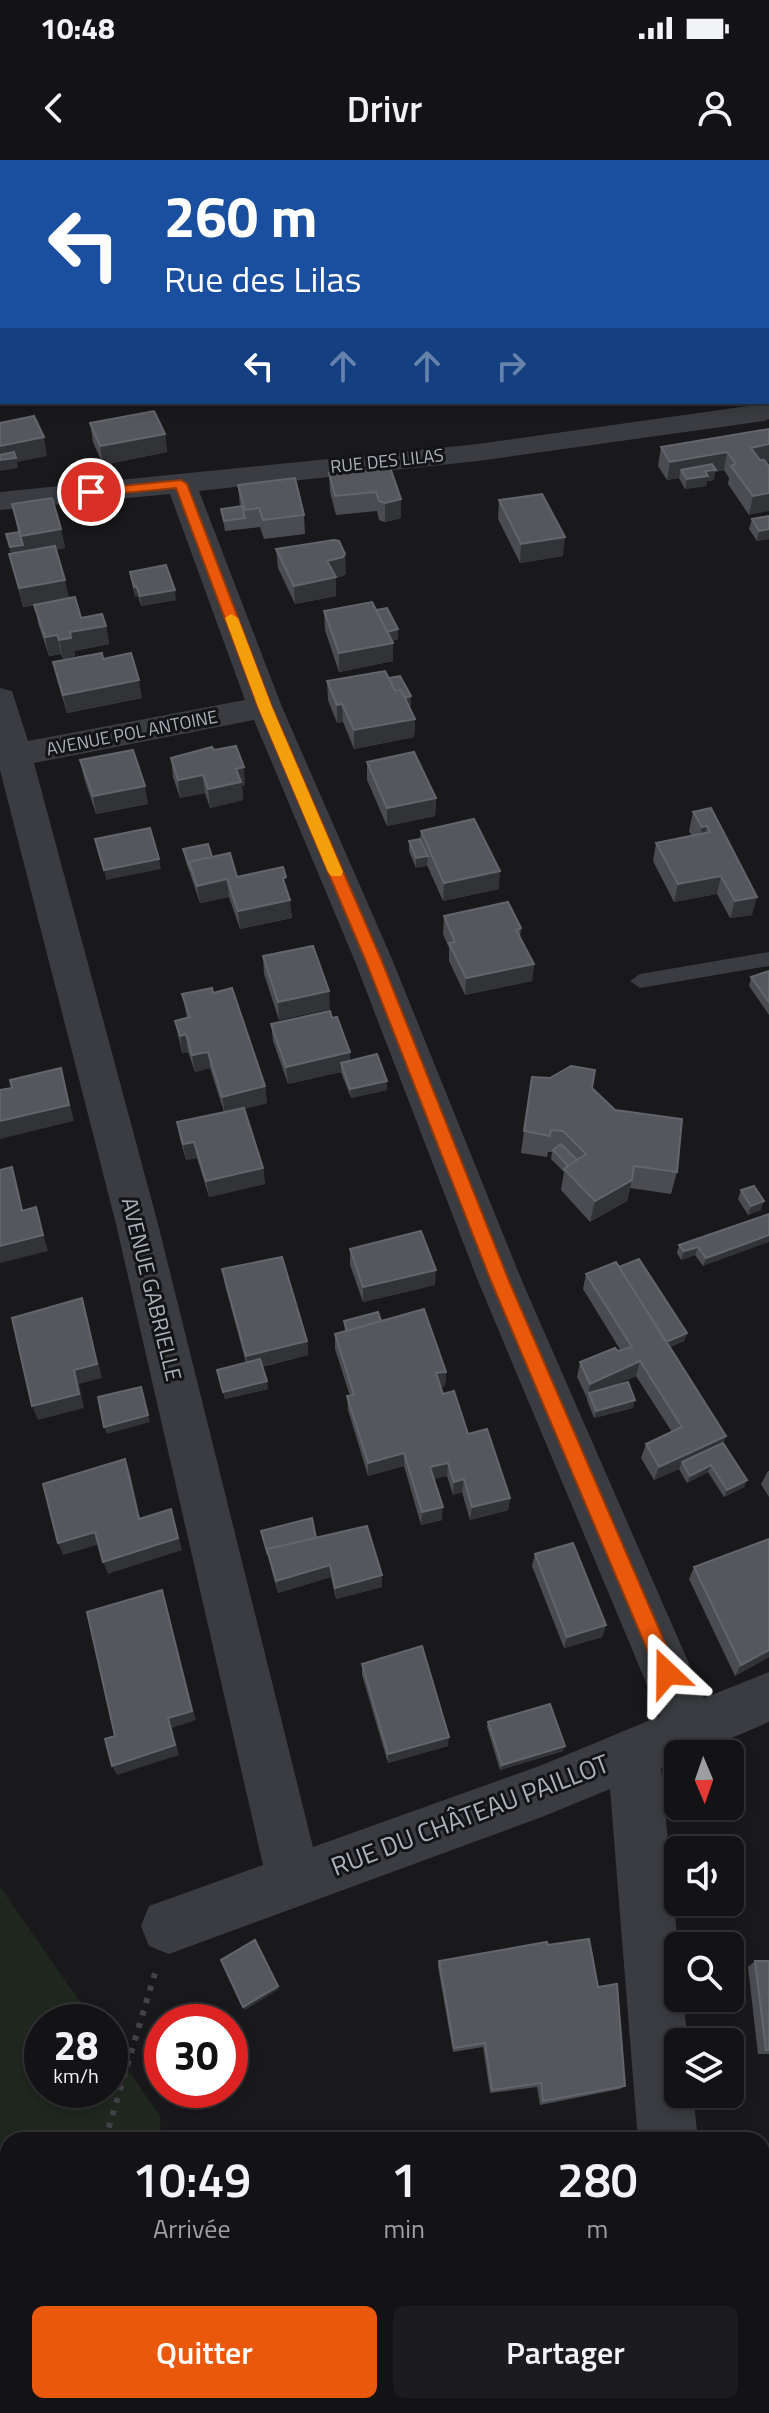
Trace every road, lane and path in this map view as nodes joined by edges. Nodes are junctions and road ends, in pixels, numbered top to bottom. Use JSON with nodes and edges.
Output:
{"nodes":[{"id":1,"x":767,"y":413,"type":"edge"},
{"id":2,"x":181,"y":484,"type":"junction"},
{"id":3,"x":0,"y":501,"type":"edge"},
{"id":4,"x":0,"y":699,"type":"edge"},
{"id":5,"x":265,"y":707,"type":"junction"},
{"id":6,"x":7,"y":757,"type":"edge"},
{"id":7,"x":769,"y":959,"type":"edge"},
{"id":8,"x":640,"y":981,"type":"dead end"},
{"id":9,"x":769,"y":1697,"type":"edge"},
{"id":10,"x":691,"y":1729,"type":"junction"},
{"id":11,"x":633,"y":1753,"type":"junction"},
{"id":12,"x":294,"y":1881,"type":"junction"},
{"id":13,"x":169,"y":1926,"type":"joint"},
{"id":14,"x":107,"y":2132,"type":"edge"},
{"id":15,"x":667,"y":2132,"type":"edge"}],
"edges":[{"from":1,"to":2,"type":"street","name":"RUE DES LILAS"},
{"from":2,"to":3,"type":"street","name":"RUE DES LILAS"},
{"from":2,"to":5,"type":"street"},
{"from":4,"to":6,"type":"street","name":"AVENUE GABRIELLE"},
{"from":5,"to":6,"type":"street","name":"AVENUE POL ANTOINE"},
{"from":5,"to":10,"type":"street"},
{"from":6,"to":12,"type":"street","name":"AVENUE GABRIELLE"},
{"from":7,"to":8,"type":"lane"},
{"from":9,"to":10,"type":"street","name":"RUE DU CHÂTEAU PAILLOT"},
{"from":10,"to":11,"type":"street","name":"RUE DU CHÂTEAU PAILLOT"},
{"from":11,"to":12,"type":"street","name":"RUE DU CHÂTEAU PAILLOT"},
{"from":11,"to":15,"type":"street"},
{"from":12,"to":13,"type":"street","name":"RUE DU CHÂTEAU PAILLOT"},
{"from":13,"to":14,"type":"path"}]}
